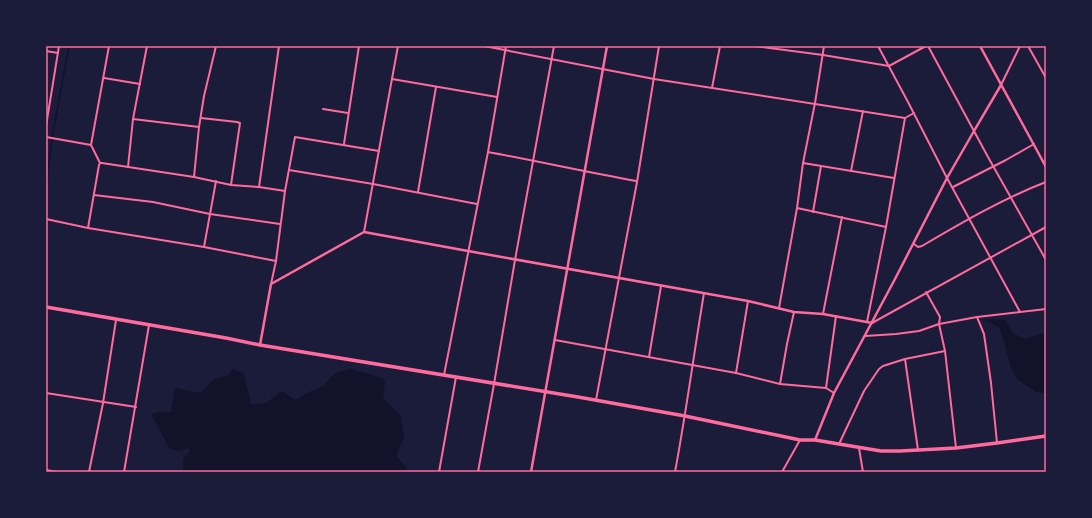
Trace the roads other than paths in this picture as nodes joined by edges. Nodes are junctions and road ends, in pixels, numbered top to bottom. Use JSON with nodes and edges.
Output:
{"nodes":[{"id":1,"x":59,"y":46,"type":"edge"},
{"id":2,"x":109,"y":46,"type":"edge"},
{"id":3,"x":147,"y":46,"type":"edge"},
{"id":4,"x":216,"y":46,"type":"edge"},
{"id":5,"x":279,"y":46,"type":"edge"},
{"id":6,"x":359,"y":46,"type":"edge"},
{"id":7,"x":398,"y":46,"type":"edge"},
{"id":8,"x":484,"y":46,"type":"edge"},
{"id":9,"x":506,"y":46,"type":"edge"},
{"id":10,"x":554,"y":46,"type":"edge"},
{"id":11,"x":607,"y":46,"type":"edge"},
{"id":12,"x":660,"y":46,"type":"edge"},
{"id":13,"x":720,"y":46,"type":"edge"},
{"id":14,"x":755,"y":46,"type":"edge"},
{"id":15,"x":824,"y":46,"type":"edge"},
{"id":16,"x":878,"y":46,"type":"edge"},
{"id":17,"x":927,"y":46,"type":"edge"},
{"id":18,"x":980,"y":46,"type":"edge"},
{"id":19,"x":1020,"y":46,"type":"edge"},
{"id":20,"x":1028,"y":46,"type":"edge"},
{"id":21,"x":505,"y":50,"type":"junction"},
{"id":22,"x":46,"y":51,"type":"edge"},
{"id":23,"x":58,"y":53,"type":"junction"},
{"id":24,"x":823,"y":55,"type":"junction"},
{"id":25,"x":551,"y":59,"type":"junction"},
{"id":26,"x":889,"y":66,"type":"junction"},
{"id":27,"x":603,"y":68,"type":"junction"},
{"id":28,"x":104,"y":78,"type":"junction"},
{"id":29,"x":1046,"y":78,"type":"edge"},
{"id":30,"x":392,"y":79,"type":"junction"},
{"id":31,"x":654,"y":79,"type":"junction"},
{"id":32,"x":140,"y":84,"type":"junction"},
{"id":33,"x":1001,"y":85,"type":"junction"},
{"id":34,"x":436,"y":87,"type":"junction"},
{"id":35,"x":712,"y":88,"type":"junction"},
{"id":36,"x":497,"y":97,"type":"junction"},
{"id":37,"x":815,"y":103,"type":"junction"},
{"id":38,"x":323,"y":109,"type":"dead end"},
{"id":39,"x":862,"y":111,"type":"junction"},
{"id":40,"x":348,"y":113,"type":"junction"},
{"id":41,"x":914,"y":113,"type":"junction"},
{"id":42,"x":202,"y":118,"type":"junction"},
{"id":43,"x":905,"y":118,"type":"junction"},
{"id":44,"x":133,"y":119,"type":"junction"},
{"id":45,"x":46,"y":126,"type":"edge"},
{"id":46,"x":199,"y":127,"type":"junction"},
{"id":47,"x":974,"y":131,"type":"junction"},
{"id":48,"x":46,"y":137,"type":"edge"},
{"id":49,"x":91,"y":144,"type":"junction"},
{"id":50,"x":344,"y":144,"type":"junction"},
{"id":51,"x":1034,"y":144,"type":"junction"},
{"id":52,"x":379,"y":151,"type":"junction"},
{"id":53,"x":488,"y":152,"type":"junction"},
{"id":54,"x":533,"y":160,"type":"junction"},
{"id":55,"x":100,"y":163,"type":"junction"},
{"id":56,"x":803,"y":163,"type":"junction"},
{"id":57,"x":821,"y":166,"type":"junction"},
{"id":58,"x":994,"y":166,"type":"junction"},
{"id":59,"x":128,"y":167,"type":"junction"},
{"id":60,"x":1046,"y":167,"type":"edge"},
{"id":61,"x":289,"y":170,"type":"junction"},
{"id":62,"x":851,"y":171,"type":"junction"},
{"id":63,"x":585,"y":172,"type":"junction"},
{"id":64,"x":194,"y":177,"type":"junction"},
{"id":65,"x":895,"y":178,"type":"junction"},
{"id":66,"x":947,"y":178,"type":"junction"},
{"id":67,"x":636,"y":181,"type":"junction"},
{"id":68,"x":216,"y":182,"type":"junction"},
{"id":69,"x":1046,"y":182,"type":"edge"},
{"id":70,"x":373,"y":184,"type":"junction"},
{"id":71,"x":231,"y":185,"type":"junction"},
{"id":72,"x":259,"y":187,"type":"junction"},
{"id":73,"x":953,"y":187,"type":"junction"},
{"id":74,"x":285,"y":191,"type":"junction"},
{"id":75,"x":418,"y":192,"type":"junction"},
{"id":76,"x":94,"y":195,"type":"junction"},
{"id":77,"x":1010,"y":198,"type":"junction"},
{"id":78,"x":477,"y":204,"type":"junction"},
{"id":79,"x":797,"y":208,"type":"junction"},
{"id":80,"x":813,"y":212,"type":"junction"},
{"id":81,"x":210,"y":214,"type":"junction"},
{"id":82,"x":842,"y":218,"type":"junction"},
{"id":83,"x":46,"y":219,"type":"edge"},
{"id":84,"x":970,"y":219,"type":"junction"},
{"id":85,"x":280,"y":224,"type":"junction"},
{"id":86,"x":886,"y":227,"type":"junction"},
{"id":87,"x":1046,"y":227,"type":"edge"},
{"id":88,"x":88,"y":228,"type":"junction"},
{"id":89,"x":364,"y":232,"type":"junction"},
{"id":90,"x":1031,"y":235,"type":"junction"},
{"id":91,"x":914,"y":244,"type":"junction"},
{"id":92,"x":204,"y":247,"type":"junction"},
{"id":93,"x":468,"y":251,"type":"junction"},
{"id":94,"x":991,"y":258,"type":"junction"},
{"id":95,"x":515,"y":260,"type":"junction"},
{"id":96,"x":1046,"y":260,"type":"edge"},
{"id":97,"x":276,"y":261,"type":"junction"},
{"id":98,"x":568,"y":269,"type":"junction"},
{"id":99,"x":618,"y":278,"type":"junction"},
{"id":100,"x":271,"y":284,"type":"junction"},
{"id":101,"x":661,"y":286,"type":"junction"},
{"id":102,"x":926,"y":292,"type":"junction"},
{"id":103,"x":704,"y":293,"type":"junction"},
{"id":104,"x":748,"y":301,"type":"junction"},
{"id":105,"x":46,"y":307,"type":"edge"},
{"id":106,"x":779,"y":308,"type":"junction"},
{"id":107,"x":1046,"y":309,"type":"edge"},
{"id":108,"x":794,"y":312,"type":"junction"},
{"id":109,"x":1020,"y":312,"type":"junction"},
{"id":110,"x":823,"y":314,"type":"junction"},
{"id":111,"x":836,"y":316,"type":"junction"},
{"id":112,"x":977,"y":317,"type":"junction"},
{"id":113,"x":116,"y":320,"type":"junction"},
{"id":114,"x":867,"y":322,"type":"junction"},
{"id":115,"x":872,"y":323,"type":"junction"},
{"id":116,"x":939,"y":324,"type":"junction"},
{"id":117,"x":149,"y":325,"type":"junction"},
{"id":118,"x":865,"y":336,"type":"junction"},
{"id":119,"x":555,"y":340,"type":"junction"},
{"id":120,"x":260,"y":345,"type":"junction"},
{"id":121,"x":605,"y":349,"type":"junction"},
{"id":122,"x":945,"y":351,"type":"junction"},
{"id":123,"x":649,"y":357,"type":"junction"},
{"id":124,"x":905,"y":359,"type":"junction"},
{"id":125,"x":692,"y":365,"type":"junction"},
{"id":126,"x":736,"y":372,"type":"junction"},
{"id":127,"x":444,"y":375,"type":"junction"},
{"id":128,"x":456,"y":377,"type":"junction"},
{"id":129,"x":494,"y":384,"type":"junction"},
{"id":130,"x":780,"y":384,"type":"junction"},
{"id":131,"x":826,"y":388,"type":"junction"},
{"id":132,"x":545,"y":392,"type":"junction"},
{"id":133,"x":46,"y":393,"type":"edge"},
{"id":134,"x":834,"y":393,"type":"junction"},
{"id":135,"x":596,"y":401,"type":"junction"},
{"id":136,"x":103,"y":403,"type":"junction"},
{"id":137,"x":136,"y":408,"type":"junction"},
{"id":138,"x":685,"y":416,"type":"junction"},
{"id":139,"x":1046,"y":436,"type":"edge"},
{"id":140,"x":800,"y":440,"type":"junction"},
{"id":141,"x":815,"y":440,"type":"junction"},
{"id":142,"x":997,"y":443,"type":"junction"},
{"id":143,"x":839,"y":444,"type":"junction"},
{"id":144,"x":859,"y":448,"type":"junction"},
{"id":145,"x":956,"y":448,"type":"junction"},
{"id":146,"x":918,"y":450,"type":"junction"},
{"id":147,"x":46,"y":470,"type":"edge"},
{"id":148,"x":56,"y":472,"type":"edge"},
{"id":149,"x":89,"y":472,"type":"edge"},
{"id":150,"x":124,"y":472,"type":"edge"},
{"id":151,"x":439,"y":472,"type":"edge"},
{"id":152,"x":478,"y":472,"type":"edge"},
{"id":153,"x":531,"y":472,"type":"edge"},
{"id":154,"x":675,"y":472,"type":"edge"},
{"id":155,"x":782,"y":472,"type":"edge"},
{"id":156,"x":863,"y":472,"type":"edge"}],
"edges":[{"from":1,"to":23,"type":"street"},
{"from":2,"to":28,"type":"street"},
{"from":3,"to":32,"type":"street"},
{"from":4,"to":42,"type":"street"},
{"from":5,"to":72,"type":"street"},
{"from":6,"to":40,"type":"street"},
{"from":7,"to":30,"type":"street"},
{"from":8,"to":21,"type":"street"},
{"from":9,"to":21,"type":"street"},
{"from":10,"to":25,"type":"street"},
{"from":11,"to":27,"type":"street"},
{"from":12,"to":31,"type":"street"},
{"from":13,"to":35,"type":"street"},
{"from":14,"to":24,"type":"street"},
{"from":15,"to":24,"type":"street"},
{"from":16,"to":26,"type":"street"},
{"from":17,"to":26,"type":"street"},
{"from":17,"to":47,"type":"street"},
{"from":18,"to":33,"type":"street"},
{"from":19,"to":33,"type":"street"},
{"from":20,"to":29,"type":"street"},
{"from":21,"to":25,"type":"street"},
{"from":21,"to":36,"type":"street"},
{"from":22,"to":23,"type":"street"},
{"from":23,"to":45,"type":"street"},
{"from":24,"to":26,"type":"street"},
{"from":24,"to":37,"type":"street"},
{"from":25,"to":27,"type":"street"},
{"from":25,"to":54,"type":"street"},
{"from":26,"to":41,"type":"street"},
{"from":27,"to":31,"type":"street"},
{"from":27,"to":63,"type":"street"},
{"from":28,"to":32,"type":"street"},
{"from":28,"to":49,"type":"street"},
{"from":30,"to":34,"type":"street"},
{"from":30,"to":52,"type":"street"},
{"from":31,"to":35,"type":"street"},
{"from":31,"to":67,"type":"street"},
{"from":32,"to":44,"type":"street"},
{"from":33,"to":47,"type":"street"},
{"from":33,"to":51,"type":"street"},
{"from":34,"to":36,"type":"street"},
{"from":34,"to":75,"type":"street"},
{"from":35,"to":37,"type":"street"},
{"from":36,"to":53,"type":"street"},
{"from":37,"to":39,"type":"street"},
{"from":37,"to":56,"type":"street"},
{"from":38,"to":40,"type":"street"},
{"from":39,"to":43,"type":"street"},
{"from":39,"to":62,"type":"street"},
{"from":40,"to":50,"type":"street"},
{"from":41,"to":43,"type":"street"},
{"from":41,"to":66,"type":"street"},
{"from":42,"to":46,"type":"street"},
{"from":42,"to":71,"type":"street"},
{"from":43,"to":65,"type":"street"},
{"from":44,"to":46,"type":"street"},
{"from":44,"to":59,"type":"street"},
{"from":46,"to":64,"type":"street"},
{"from":47,"to":58,"type":"street"},
{"from":47,"to":66,"type":"street"},
{"from":48,"to":49,"type":"street"},
{"from":49,"to":55,"type":"street"},
{"from":50,"to":52,"type":"street"},
{"from":50,"to":61,"type":"street"},
{"from":51,"to":58,"type":"street"},
{"from":51,"to":60,"type":"street"},
{"from":52,"to":70,"type":"street"},
{"from":53,"to":54,"type":"street"},
{"from":53,"to":78,"type":"street"},
{"from":54,"to":63,"type":"street"},
{"from":54,"to":95,"type":"street"},
{"from":55,"to":59,"type":"street"},
{"from":55,"to":76,"type":"street"},
{"from":56,"to":57,"type":"street"},
{"from":56,"to":79,"type":"street"},
{"from":57,"to":62,"type":"street"},
{"from":57,"to":80,"type":"street"},
{"from":58,"to":73,"type":"street"},
{"from":58,"to":77,"type":"street"},
{"from":59,"to":64,"type":"street"},
{"from":61,"to":70,"type":"street"},
{"from":61,"to":74,"type":"street"},
{"from":62,"to":65,"type":"street"},
{"from":63,"to":67,"type":"street"},
{"from":63,"to":98,"type":"street"},
{"from":64,"to":68,"type":"street"},
{"from":65,"to":86,"type":"street"},
{"from":66,"to":73,"type":"street"},
{"from":66,"to":91,"type":"street"},
{"from":67,"to":99,"type":"street"},
{"from":68,"to":71,"type":"street"},
{"from":68,"to":81,"type":"street"},
{"from":69,"to":77,"type":"street"},
{"from":70,"to":75,"type":"street"},
{"from":70,"to":89,"type":"street"},
{"from":71,"to":72,"type":"street"},
{"from":72,"to":74,"type":"street"},
{"from":73,"to":84,"type":"street"},
{"from":74,"to":85,"type":"street"},
{"from":75,"to":78,"type":"street"},
{"from":76,"to":81,"type":"street"},
{"from":76,"to":88,"type":"street"},
{"from":77,"to":84,"type":"street"},
{"from":77,"to":90,"type":"street"},
{"from":78,"to":93,"type":"street"},
{"from":79,"to":80,"type":"street"},
{"from":79,"to":106,"type":"street"},
{"from":80,"to":82,"type":"street"},
{"from":81,"to":85,"type":"street"},
{"from":81,"to":92,"type":"street"},
{"from":82,"to":86,"type":"street"},
{"from":82,"to":110,"type":"street"},
{"from":83,"to":88,"type":"street"},
{"from":84,"to":91,"type":"street"},
{"from":84,"to":94,"type":"street"},
{"from":85,"to":97,"type":"street"},
{"from":86,"to":114,"type":"street"},
{"from":87,"to":90,"type":"street"},
{"from":88,"to":92,"type":"street"},
{"from":89,"to":93,"type":"street"},
{"from":89,"to":100,"type":"street"},
{"from":90,"to":94,"type":"street"},
{"from":90,"to":96,"type":"street"},
{"from":91,"to":115,"type":"street"},
{"from":92,"to":97,"type":"street"},
{"from":93,"to":95,"type":"street"},
{"from":93,"to":127,"type":"street"},
{"from":94,"to":102,"type":"street"},
{"from":94,"to":109,"type":"street"},
{"from":95,"to":98,"type":"street"},
{"from":95,"to":129,"type":"street"},
{"from":97,"to":100,"type":"street"},
{"from":98,"to":99,"type":"street"},
{"from":98,"to":119,"type":"street"},
{"from":99,"to":101,"type":"street"},
{"from":99,"to":121,"type":"street"},
{"from":100,"to":120,"type":"street"},
{"from":101,"to":103,"type":"street"},
{"from":101,"to":123,"type":"street"},
{"from":102,"to":115,"type":"street"},
{"from":102,"to":116,"type":"street"},
{"from":103,"to":104,"type":"street"},
{"from":103,"to":125,"type":"street"},
{"from":104,"to":106,"type":"street"},
{"from":104,"to":126,"type":"street"},
{"from":105,"to":113,"type":"main road"},
{"from":106,"to":108,"type":"street"},
{"from":107,"to":109,"type":"street"},
{"from":108,"to":110,"type":"street"},
{"from":108,"to":130,"type":"street"},
{"from":109,"to":112,"type":"street"},
{"from":110,"to":111,"type":"street"},
{"from":111,"to":114,"type":"street"},
{"from":111,"to":131,"type":"street"},
{"from":112,"to":116,"type":"street"},
{"from":112,"to":142,"type":"street"},
{"from":113,"to":117,"type":"main road"},
{"from":113,"to":136,"type":"street"},
{"from":114,"to":115,"type":"street"},
{"from":115,"to":118,"type":"street"},
{"from":116,"to":118,"type":"street"},
{"from":116,"to":122,"type":"street"},
{"from":117,"to":120,"type":"main road"},
{"from":117,"to":137,"type":"street"},
{"from":118,"to":134,"type":"street"},
{"from":119,"to":121,"type":"street"},
{"from":119,"to":132,"type":"street"},
{"from":120,"to":127,"type":"main road"},
{"from":121,"to":123,"type":"street"},
{"from":121,"to":135,"type":"street"},
{"from":122,"to":124,"type":"street"},
{"from":122,"to":145,"type":"street"},
{"from":123,"to":125,"type":"street"},
{"from":124,"to":143,"type":"street"},
{"from":124,"to":146,"type":"street"},
{"from":125,"to":126,"type":"street"},
{"from":125,"to":138,"type":"street"},
{"from":126,"to":130,"type":"street"},
{"from":127,"to":128,"type":"main road"},
{"from":128,"to":129,"type":"main road"},
{"from":128,"to":151,"type":"street"},
{"from":129,"to":132,"type":"main road"},
{"from":129,"to":152,"type":"street"},
{"from":130,"to":131,"type":"street"},
{"from":131,"to":134,"type":"street"},
{"from":132,"to":135,"type":"main road"},
{"from":132,"to":153,"type":"street"},
{"from":133,"to":136,"type":"street"},
{"from":134,"to":141,"type":"street"},
{"from":135,"to":138,"type":"main road"},
{"from":136,"to":137,"type":"street"},
{"from":136,"to":149,"type":"street"},
{"from":137,"to":150,"type":"street"},
{"from":138,"to":140,"type":"main road"},
{"from":138,"to":154,"type":"street"},
{"from":139,"to":142,"type":"main road"},
{"from":140,"to":141,"type":"main road"},
{"from":140,"to":155,"type":"street"},
{"from":141,"to":143,"type":"main road"},
{"from":142,"to":145,"type":"main road"},
{"from":143,"to":144,"type":"main road"},
{"from":144,"to":146,"type":"main road"},
{"from":144,"to":156,"type":"street"},
{"from":145,"to":146,"type":"main road"},
{"from":147,"to":148,"type":"street"}]}
